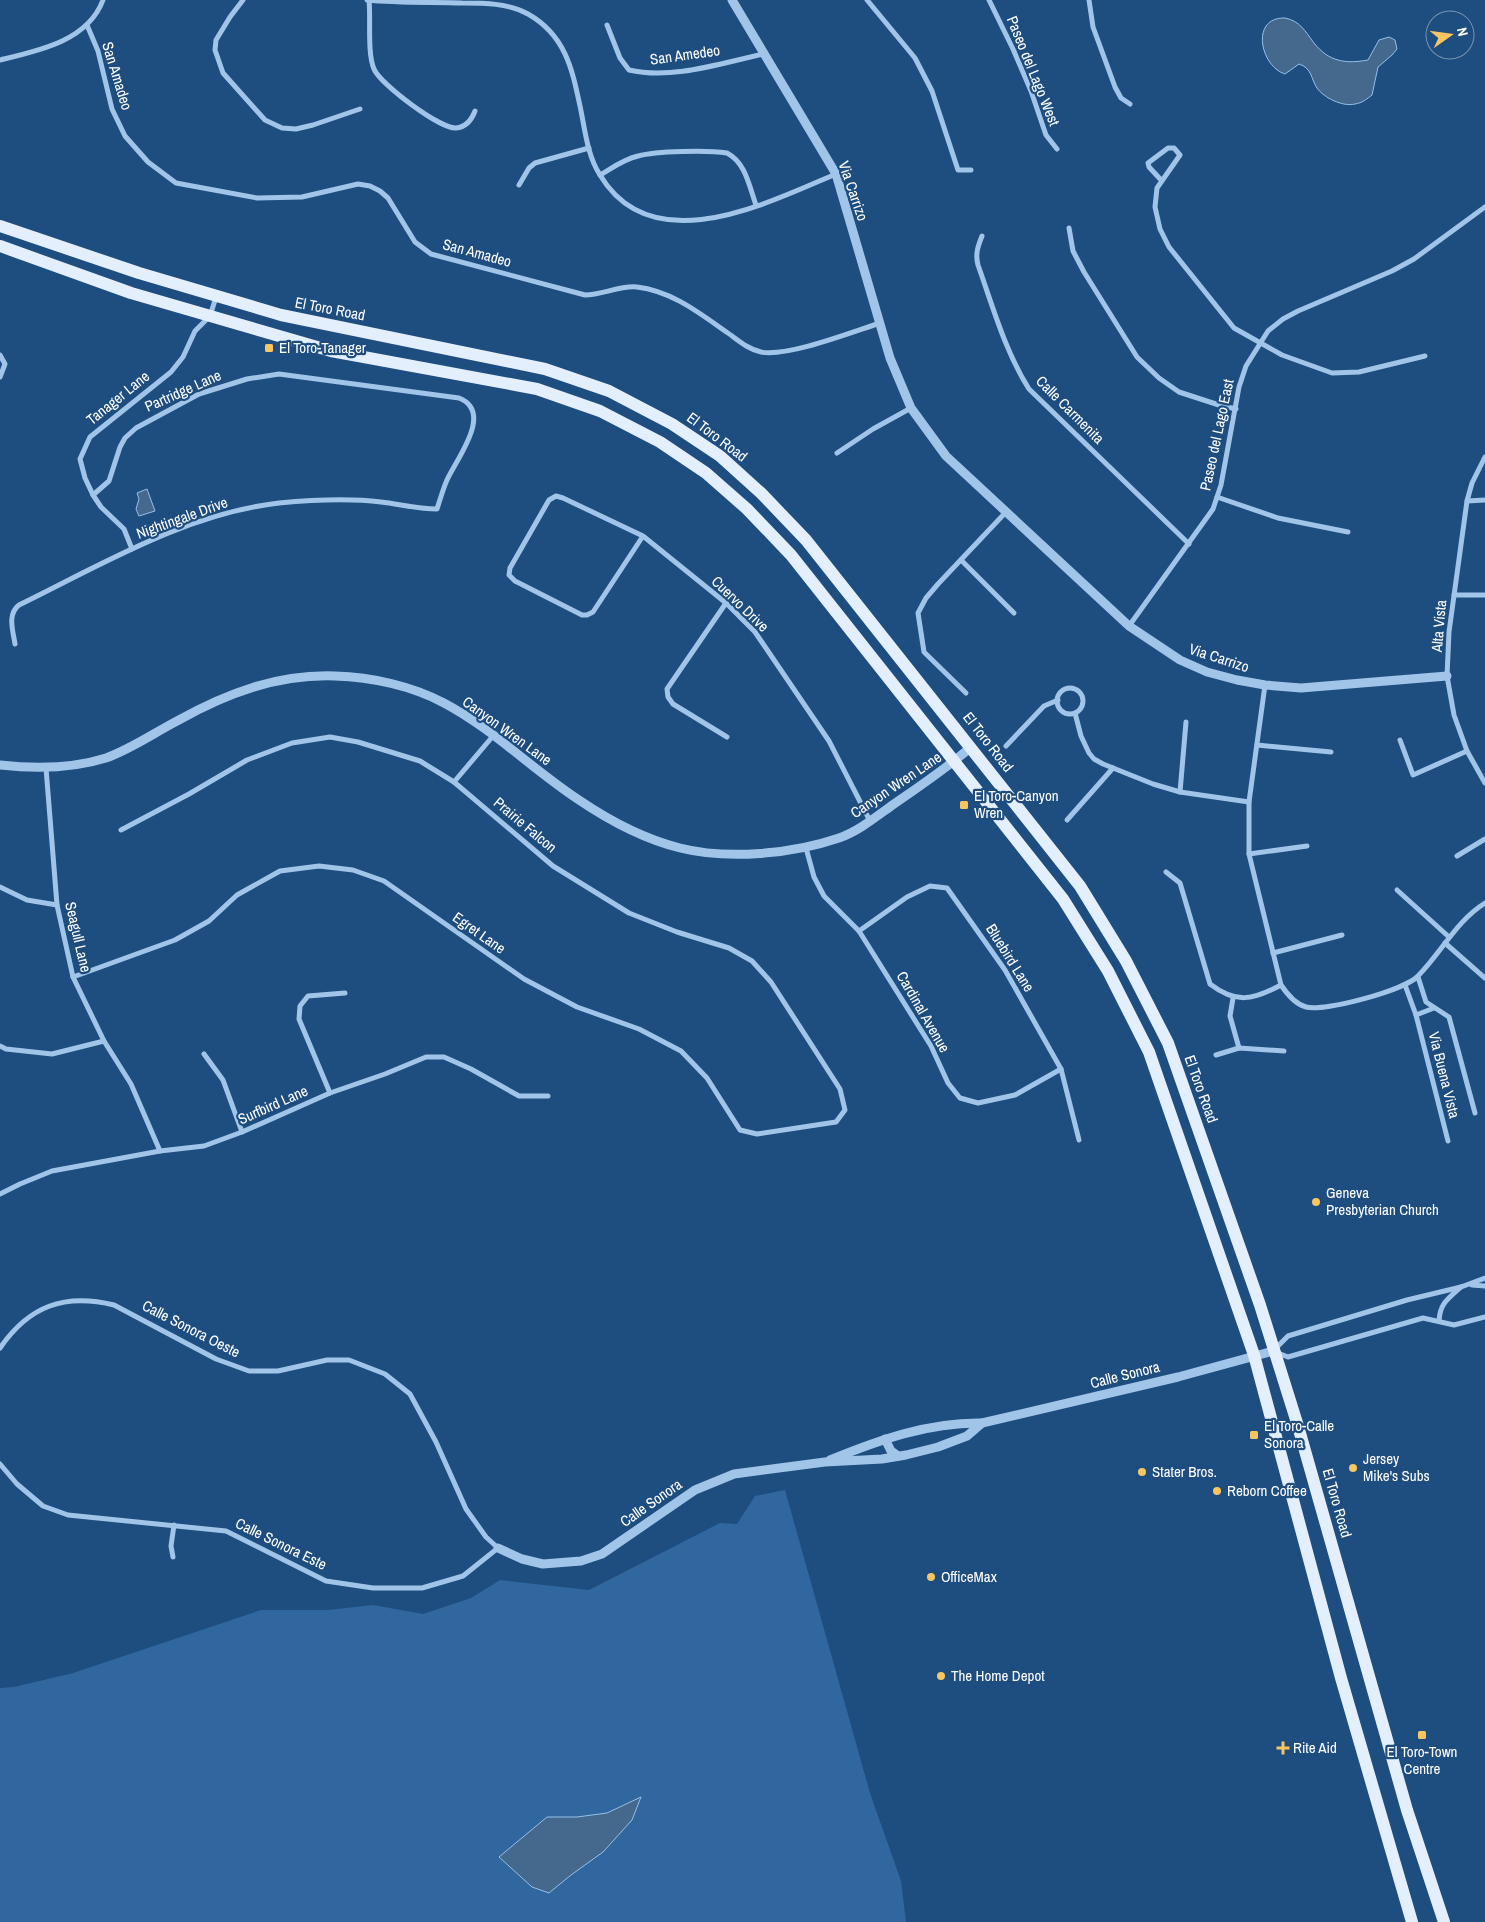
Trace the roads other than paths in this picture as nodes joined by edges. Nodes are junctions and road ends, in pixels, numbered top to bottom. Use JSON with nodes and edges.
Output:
{"nodes":[{"id":1,"x":104,"y":0,"type":"edge"},
{"id":2,"x":243,"y":0,"type":"edge"},
{"id":3,"x":368,"y":0,"type":"edge"},
{"id":4,"x":732,"y":0,"type":"edge"},
{"id":5,"x":867,"y":0,"type":"edge"},
{"id":6,"x":989,"y":0,"type":"edge"},
{"id":7,"x":1089,"y":0,"type":"edge"},
{"id":8,"x":88,"y":25,"type":"junction"},
{"id":9,"x":607,"y":25,"type":"dead end"},
{"id":10,"x":764,"y":54,"type":"junction"},
{"id":11,"x":0,"y":60,"type":"edge"},
{"id":12,"x":1130,"y":104,"type":"dead end"},
{"id":13,"x":360,"y":109,"type":"dead end"},
{"id":14,"x":475,"y":111,"type":"dead end"},
{"id":15,"x":589,"y":148,"type":"junction"},
{"id":16,"x":1057,"y":149,"type":"dead end"},
{"id":17,"x":971,"y":170,"type":"dead end"},
{"id":18,"x":836,"y":174,"type":"junction"},
{"id":19,"x":600,"y":176,"type":"junction"},
{"id":20,"x":1162,"y":181,"type":"junction"},
{"id":21,"x":519,"y":185,"type":"dead end"},
{"id":22,"x":756,"y":205,"type":"junction"},
{"id":23,"x":1485,"y":207,"type":"edge"},
{"id":24,"x":0,"y":226,"type":"edge"},
{"id":25,"x":1069,"y":228,"type":"dead end"},
{"id":26,"x":982,"y":236,"type":"dead end"},
{"id":27,"x":0,"y":246,"type":"edge"},
{"id":28,"x":216,"y":297,"type":"junction"},
{"id":29,"x":210,"y":316,"type":"junction"},
{"id":30,"x":880,"y":323,"type":"junction"},
{"id":31,"x":1260,"y":343,"type":"junction"},
{"id":32,"x":0,"y":355,"type":"edge"},
{"id":33,"x":1425,"y":356,"type":"dead end"},
{"id":34,"x":0,"y":376,"type":"edge"},
{"id":35,"x":911,"y":408,"type":"junction"},
{"id":36,"x":1236,"y":409,"type":"junction"},
{"id":37,"x":836,"y":453,"type":"dead end"},
{"id":38,"x":1485,"y":457,"type":"edge"},
{"id":39,"x":93,"y":496,"type":"junction"},
{"id":40,"x":1217,"y":497,"type":"junction"},
{"id":41,"x":1485,"y":500,"type":"edge"},
{"id":42,"x":1467,"y":501,"type":"junction"},
{"id":43,"x":437,"y":509,"type":"joint"},
{"id":44,"x":1006,"y":512,"type":"junction"},
{"id":45,"x":1348,"y":532,"type":"dead end"},
{"id":46,"x":643,"y":536,"type":"junction"},
{"id":47,"x":1189,"y":544,"type":"junction"},
{"id":48,"x":132,"y":549,"type":"junction"},
{"id":49,"x":960,"y":560,"type":"junction"},
{"id":50,"x":1454,"y":595,"type":"junction"},
{"id":51,"x":1485,"y":595,"type":"edge"},
{"id":52,"x":726,"y":603,"type":"junction"},
{"id":53,"x":1014,"y":613,"type":"dead end"},
{"id":54,"x":1128,"y":626,"type":"junction"},
{"id":55,"x":15,"y":644,"type":"dead end"},
{"id":56,"x":1447,"y":676,"type":"junction"},
{"id":57,"x":1265,"y":685,"type":"junction"},
{"id":58,"x":966,"y":693,"type":"dead end"},
{"id":59,"x":1058,"y":700,"type":"junction"},
{"id":60,"x":1075,"y":713,"type":"junction"},
{"id":61,"x":1186,"y":722,"type":"dead end"},
{"id":62,"x":494,"y":736,"type":"junction"},
{"id":63,"x":727,"y":738,"type":"dead end"},
{"id":64,"x":1400,"y":740,"type":"dead end"},
{"id":65,"x":1257,"y":745,"type":"junction"},
{"id":66,"x":971,"y":746,"type":"junction"},
{"id":67,"x":1006,"y":746,"type":"dead end"},
{"id":68,"x":1467,"y":751,"type":"junction"},
{"id":69,"x":1331,"y":752,"type":"dead end"},
{"id":70,"x":954,"y":762,"type":"junction"},
{"id":71,"x":0,"y":765,"type":"edge"},
{"id":72,"x":46,"y":768,"type":"junction"},
{"id":73,"x":1112,"y":768,"type":"junction"},
{"id":74,"x":1483,"y":774,"type":"edge"},
{"id":75,"x":454,"y":782,"type":"junction"},
{"id":76,"x":1485,"y":783,"type":"edge"},
{"id":77,"x":1180,"y":792,"type":"junction"},
{"id":78,"x":1250,"y":802,"type":"junction"},
{"id":79,"x":1067,"y":820,"type":"dead end"},
{"id":80,"x":870,"y":821,"type":"junction"},
{"id":81,"x":121,"y":830,"type":"dead end"},
{"id":82,"x":1485,"y":839,"type":"edge"},
{"id":83,"x":1307,"y":846,"type":"dead end"},
{"id":84,"x":806,"y":848,"type":"junction"},
{"id":85,"x":1249,"y":854,"type":"junction"},
{"id":86,"x":1457,"y":856,"type":"dead end"},
{"id":87,"x":1166,"y":872,"type":"dead end"},
{"id":88,"x":0,"y":887,"type":"edge"},
{"id":89,"x":1397,"y":890,"type":"dead end"},
{"id":90,"x":1485,"y":903,"type":"edge"},
{"id":91,"x":57,"y":904,"type":"junction"},
{"id":92,"x":859,"y":931,"type":"junction"},
{"id":93,"x":1342,"y":935,"type":"dead end"},
{"id":94,"x":1449,"y":937,"type":"junction"},
{"id":95,"x":1445,"y":943,"type":"junction"},
{"id":96,"x":1273,"y":954,"type":"junction"},
{"id":97,"x":73,"y":977,"type":"junction"},
{"id":98,"x":1418,"y":977,"type":"junction"},
{"id":99,"x":1485,"y":978,"type":"edge"},
{"id":100,"x":1281,"y":985,"type":"junction"},
{"id":101,"x":1405,"y":985,"type":"junction"},
{"id":102,"x":345,"y":993,"type":"dead end"},
{"id":103,"x":1233,"y":998,"type":"junction"},
{"id":104,"x":1434,"y":1008,"type":"junction"},
{"id":105,"x":1416,"y":1015,"type":"junction"},
{"id":106,"x":104,"y":1040,"type":"junction"},
{"id":107,"x":0,"y":1046,"type":"edge"},
{"id":108,"x":1239,"y":1048,"type":"junction"},
{"id":109,"x":1284,"y":1051,"type":"dead end"},
{"id":110,"x":204,"y":1054,"type":"dead end"},
{"id":111,"x":1216,"y":1055,"type":"dead end"},
{"id":112,"x":1061,"y":1069,"type":"junction"},
{"id":113,"x":330,"y":1094,"type":"junction"},
{"id":114,"x":548,"y":1096,"type":"dead end"},
{"id":115,"x":845,"y":1110,"type":"joint"},
{"id":116,"x":1475,"y":1113,"type":"dead end"},
{"id":117,"x":242,"y":1132,"type":"junction"},
{"id":118,"x":1079,"y":1140,"type":"dead end"},
{"id":119,"x":1448,"y":1141,"type":"dead end"},
{"id":120,"x":160,"y":1151,"type":"junction"},
{"id":121,"x":0,"y":1194,"type":"edge"},
{"id":122,"x":1485,"y":1278,"type":"edge"},
{"id":123,"x":1469,"y":1284,"type":"junction"},
{"id":124,"x":1485,"y":1286,"type":"edge"},
{"id":125,"x":1461,"y":1287,"type":"junction"},
{"id":126,"x":1485,"y":1317,"type":"edge"},
{"id":127,"x":1439,"y":1321,"type":"junction"},
{"id":128,"x":0,"y":1348,"type":"edge"},
{"id":129,"x":1274,"y":1351,"type":"junction"},
{"id":130,"x":1254,"y":1355,"type":"junction"},
{"id":131,"x":982,"y":1423,"type":"junction"},
{"id":132,"x":885,"y":1439,"type":"junction"},
{"id":133,"x":898,"y":1456,"type":"junction"},
{"id":134,"x":825,"y":1462,"type":"junction"},
{"id":135,"x":0,"y":1464,"type":"edge"},
{"id":136,"x":174,"y":1525,"type":"junction"},
{"id":137,"x":498,"y":1548,"type":"junction"},
{"id":138,"x":173,"y":1557,"type":"dead end"},
{"id":139,"x":1412,"y":1922,"type":"edge"},
{"id":140,"x":1444,"y":1922,"type":"edge"}],
"edges":[{"from":1,"to":8,"type":"street","name":"San Amadeo"},
{"from":2,"to":13,"type":"street"},
{"from":3,"to":14,"type":"street"},
{"from":3,"to":15,"type":"street"},
{"from":4,"to":10,"type":"street","name":"Via Carrizo"},
{"from":5,"to":17,"type":"street"},
{"from":6,"to":16,"type":"street","name":"Paseo del Lago West"},
{"from":7,"to":12,"type":"street"},
{"from":8,"to":11,"type":"street","name":"San Amadeo"},
{"from":8,"to":30,"type":"street","name":"San Amadeo"},
{"from":9,"to":10,"type":"street","name":"San Amedeo"},
{"from":10,"to":18,"type":"street","name":"Via Carrizo"},
{"from":15,"to":19,"type":"street"},
{"from":15,"to":21,"type":"street"},
{"from":18,"to":22,"type":"street"},
{"from":18,"to":30,"type":"street","name":"Via Carrizo"},
{"from":19,"to":22,"type":"street"},
{"from":19,"to":22,"type":"street"},
{"from":20,"to":20,"type":"street"},
{"from":20,"to":31,"type":"street"},
{"from":23,"to":31,"type":"street","name":"Paseo del Lago East"},
{"from":24,"to":28,"type":"main road","name":"El Toro Road"},
{"from":25,"to":36,"type":"street"},
{"from":26,"to":47,"type":"street","name":"Calle Carmenita"},
{"from":27,"to":29,"type":"main road"},
{"from":28,"to":29,"type":"street","name":"Tanager Lane"},
{"from":28,"to":66,"type":"main road","name":"El Toro Road"},
{"from":29,"to":39,"type":"street","name":"Tanager Lane"},
{"from":29,"to":70,"type":"main road"},
{"from":30,"to":35,"type":"street","name":"Via Carrizo"},
{"from":31,"to":33,"type":"street"},
{"from":31,"to":36,"type":"street","name":"Paseo del Lago East"},
{"from":32,"to":34,"type":"street"},
{"from":35,"to":37,"type":"street"},
{"from":35,"to":44,"type":"street","name":"Via Carrizo"},
{"from":36,"to":40,"type":"street","name":"Paseo del Lago East"},
{"from":38,"to":42,"type":"street","name":"Alta Vista"},
{"from":39,"to":43,"type":"street","name":"Partridge Lane"},
{"from":39,"to":48,"type":"street","name":"Tanager Lane"},
{"from":40,"to":45,"type":"street"},
{"from":40,"to":47,"type":"street","name":"Paseo del Lago East"},
{"from":41,"to":42,"type":"street"},
{"from":42,"to":50,"type":"street","name":"Alta Vista"},
{"from":43,"to":48,"type":"street","name":"Nightingale Drive"},
{"from":44,"to":49,"type":"street"},
{"from":44,"to":54,"type":"street","name":"Via Carrizo"},
{"from":46,"to":46,"type":"street","name":"Cuervo Drive"},
{"from":46,"to":52,"type":"street","name":"Cuervo Drive"},
{"from":47,"to":54,"type":"street","name":"Paseo del Lago East"},
{"from":48,"to":55,"type":"street","name":"Nightingale Drive"},
{"from":49,"to":53,"type":"street"},
{"from":49,"to":58,"type":"street"},
{"from":50,"to":51,"type":"street"},
{"from":50,"to":56,"type":"street","name":"Alta Vista"},
{"from":52,"to":63,"type":"street"},
{"from":52,"to":80,"type":"street","name":"Cuervo Drive"},
{"from":54,"to":57,"type":"street","name":"Via Carrizo"},
{"from":56,"to":57,"type":"street","name":"Via Carrizo"},
{"from":56,"to":68,"type":"street","name":"Alta Vista"},
{"from":57,"to":65,"type":"street"},
{"from":59,"to":60,"type":"street"},
{"from":59,"to":60,"type":"street"},
{"from":59,"to":67,"type":"street"},
{"from":60,"to":73,"type":"street"},
{"from":61,"to":77,"type":"street"},
{"from":62,"to":72,"type":"street","name":"Canyon Wren Lane"},
{"from":62,"to":75,"type":"street"},
{"from":62,"to":84,"type":"street","name":"Canyon Wren Lane"},
{"from":64,"to":68,"type":"street"},
{"from":65,"to":69,"type":"street"},
{"from":65,"to":78,"type":"street"},
{"from":66,"to":70,"type":"street","name":"Canyon Wren Lane"},
{"from":66,"to":129,"type":"main road","name":"El Toro Road"},
{"from":68,"to":74,"type":"street","name":"Alta Vista"},
{"from":70,"to":80,"type":"street","name":"Canyon Wren Lane"},
{"from":70,"to":130,"type":"main road"},
{"from":71,"to":72,"type":"street","name":"Canyon Wren Lane"},
{"from":72,"to":91,"type":"street","name":"Seagull Lane"},
{"from":73,"to":77,"type":"street"},
{"from":73,"to":79,"type":"street"},
{"from":74,"to":76,"type":"street","name":"Alta Vista"},
{"from":75,"to":81,"type":"street","name":"Prairie Falcon"},
{"from":75,"to":115,"type":"street","name":"Prairie Falcon"},
{"from":77,"to":78,"type":"street"},
{"from":78,"to":85,"type":"street"},
{"from":80,"to":84,"type":"street","name":"Canyon Wren Lane"},
{"from":82,"to":86,"type":"street"},
{"from":83,"to":85,"type":"street"},
{"from":84,"to":92,"type":"street","name":"Cardinal Avenue"},
{"from":85,"to":96,"type":"street"},
{"from":87,"to":103,"type":"street"},
{"from":88,"to":91,"type":"street"},
{"from":89,"to":94,"type":"street"},
{"from":90,"to":94,"type":"street"},
{"from":91,"to":97,"type":"street","name":"Seagull Lane"},
{"from":92,"to":112,"type":"street","name":"Cardinal Avenue"},
{"from":92,"to":112,"type":"street","name":"Bluebird Lane"},
{"from":93,"to":96,"type":"street"},
{"from":94,"to":95,"type":"street"},
{"from":95,"to":98,"type":"street"},
{"from":95,"to":99,"type":"street"},
{"from":96,"to":100,"type":"street"},
{"from":97,"to":106,"type":"street","name":"Seagull Lane"},
{"from":97,"to":115,"type":"street","name":"Egret Lane"},
{"from":98,"to":101,"type":"street"},
{"from":98,"to":104,"type":"street","name":"Via Buena Vista"},
{"from":100,"to":101,"type":"street"},
{"from":100,"to":103,"type":"street"},
{"from":101,"to":105,"type":"street","name":"Via Buena Vista"},
{"from":102,"to":113,"type":"street"},
{"from":103,"to":108,"type":"street"},
{"from":104,"to":105,"type":"street","name":"Via Buena Vista"},
{"from":104,"to":116,"type":"street","name":"Via Buena Vista"},
{"from":105,"to":119,"type":"street","name":"Via Buena Vista"},
{"from":106,"to":107,"type":"street"},
{"from":106,"to":120,"type":"street","name":"Seagull Lane"},
{"from":108,"to":109,"type":"street"},
{"from":108,"to":111,"type":"street"},
{"from":110,"to":117,"type":"street"},
{"from":112,"to":118,"type":"street","name":"Bluebird Lane"},
{"from":113,"to":114,"type":"street","name":"Surfbird Lane"},
{"from":113,"to":117,"type":"street","name":"Surfbird Lane"},
{"from":117,"to":120,"type":"street","name":"Surfbird Lane"},
{"from":120,"to":121,"type":"street","name":"Surfbird Lane"},
{"from":122,"to":123,"type":"street"},
{"from":123,"to":124,"type":"street"},
{"from":123,"to":125,"type":"street"},
{"from":125,"to":127,"type":"street"},
{"from":125,"to":129,"type":"street"},
{"from":126,"to":127,"type":"street","name":"Calle Sonora"},
{"from":127,"to":129,"type":"street","name":"Calle Sonora"},
{"from":128,"to":137,"type":"street","name":"Calle Sonora Oeste"},
{"from":129,"to":130,"type":"street","name":"Calle Sonora"},
{"from":129,"to":140,"type":"main road","name":"El Toro Road"},
{"from":130,"to":131,"type":"street","name":"Calle Sonora"},
{"from":130,"to":139,"type":"main road"},
{"from":131,"to":132,"type":"street","name":"Calle Sonora"},
{"from":131,"to":133,"type":"street","name":"Calle Sonora"},
{"from":132,"to":133,"type":"street"},
{"from":132,"to":134,"type":"street","name":"Calle Sonora"},
{"from":133,"to":134,"type":"street","name":"Calle Sonora"},
{"from":134,"to":137,"type":"street","name":"Calle Sonora"},
{"from":135,"to":136,"type":"street","name":"Calle Sonora Este"},
{"from":136,"to":137,"type":"street","name":"Calle Sonora Este"},
{"from":136,"to":138,"type":"street"}]}
